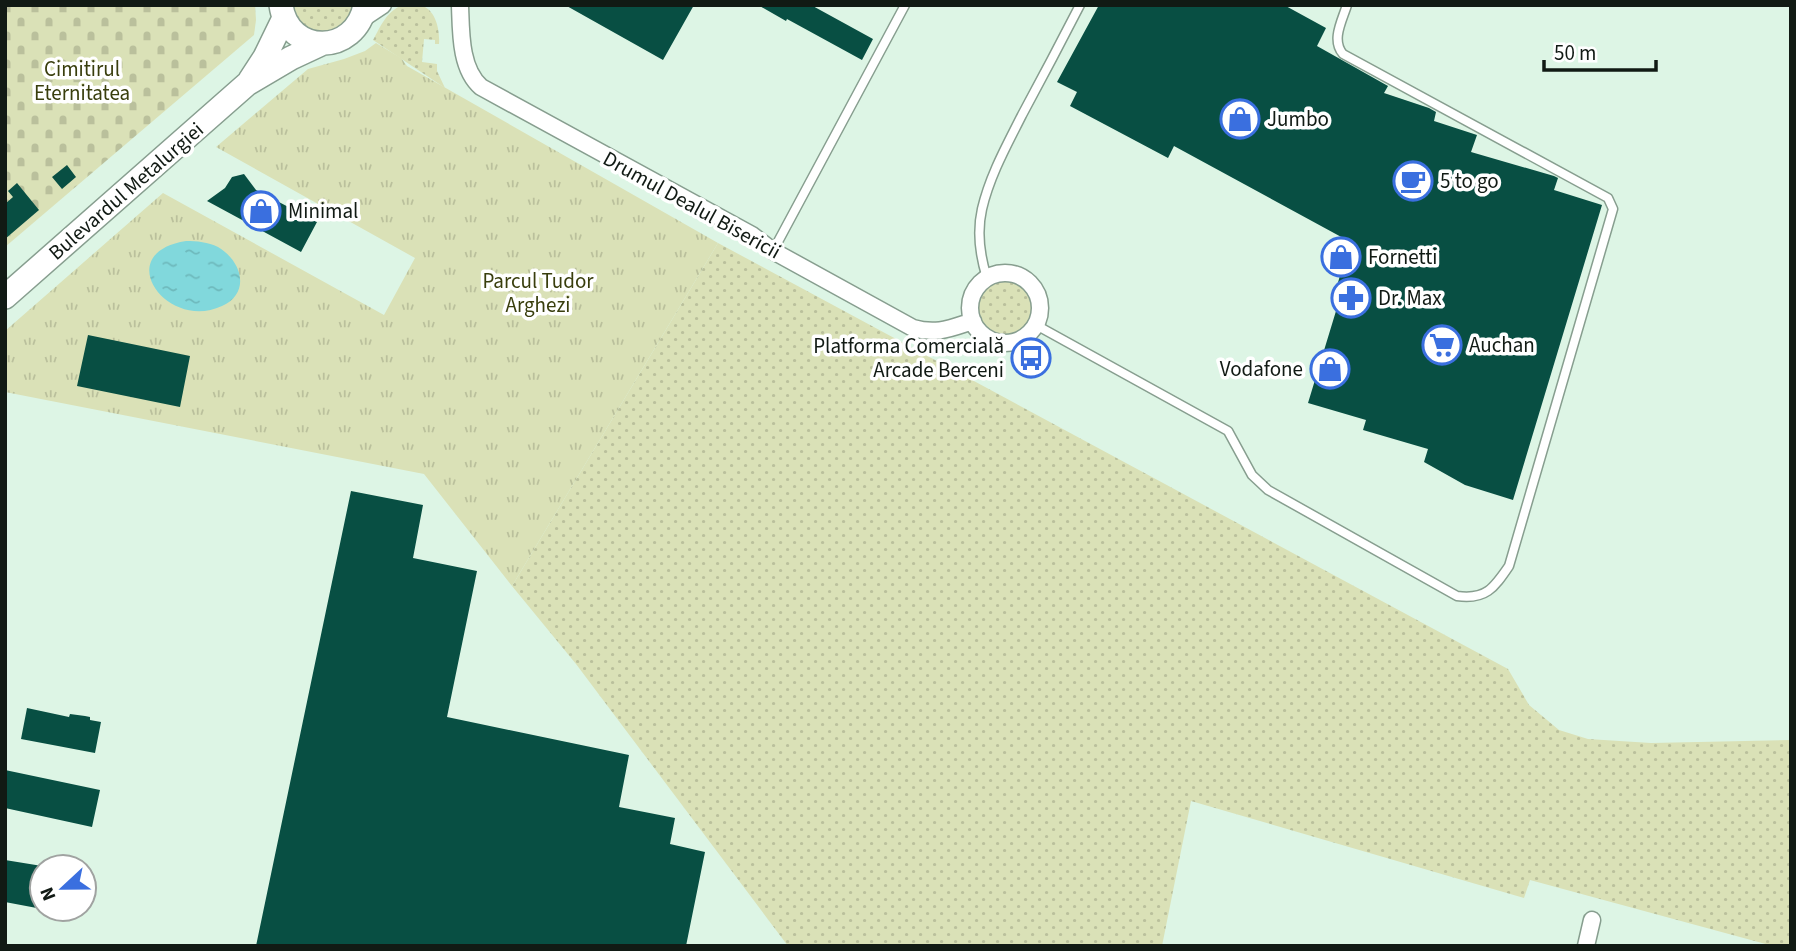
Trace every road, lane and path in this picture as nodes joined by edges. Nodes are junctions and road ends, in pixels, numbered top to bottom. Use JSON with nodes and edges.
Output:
{"nodes":[{"id":1,"x":383,"y":5,"type":"edge"},
{"id":2,"x":445,"y":5,"type":"edge"},
{"id":3,"x":905,"y":5,"type":"edge"},
{"id":4,"x":1080,"y":5,"type":"edge"},
{"id":5,"x":1347,"y":5,"type":"edge"},
{"id":6,"x":282,"y":12,"type":"edge"},
{"id":7,"x":363,"y":12,"type":"edge"},
{"id":8,"x":460,"y":12,"type":"edge"},
{"id":9,"x":321,"y":44,"type":"junction"},
{"id":10,"x":247,"y":84,"type":"junction"},
{"id":11,"x":773,"y":251,"type":"junction"},
{"id":12,"x":987,"y":278,"type":"junction"},
{"id":13,"x":5,"y":297,"type":"edge"},
{"id":14,"x":973,"y":321,"type":"junction"},
{"id":15,"x":1036,"y":325,"type":"junction"},
{"id":16,"x":1592,"y":920,"type":"dead end"},
{"id":17,"x":1586,"y":946,"type":"edge"}],
"edges":[{"from":1,"to":7,"type":"street"},
{"from":2,"to":8,"type":"street","name":"Drumul Dealul Bisericii"},
{"from":3,"to":11,"type":"lane"},
{"from":4,"to":12,"type":"lane"},
{"from":5,"to":15,"type":"lane"},
{"from":6,"to":9,"type":"main road"},
{"from":6,"to":10,"type":"main road","name":"Bulevardul Metalurgiei"},
{"from":7,"to":9,"type":"main road","name":"Bulevardul Metalurgiei"},
{"from":8,"to":11,"type":"street","name":"Drumul Dealul Bisericii"},
{"from":9,"to":10,"type":"main road","name":"Bulevardul Metalurgiei"},
{"from":10,"to":13,"type":"main road","name":"Bulevardul Metalurgiei"},
{"from":11,"to":14,"type":"street","name":"Drumul Dealul Bisericii"},
{"from":12,"to":14,"type":"street"},
{"from":12,"to":15,"type":"street"},
{"from":14,"to":15,"type":"street"},
{"from":16,"to":17,"type":"street"}]}
